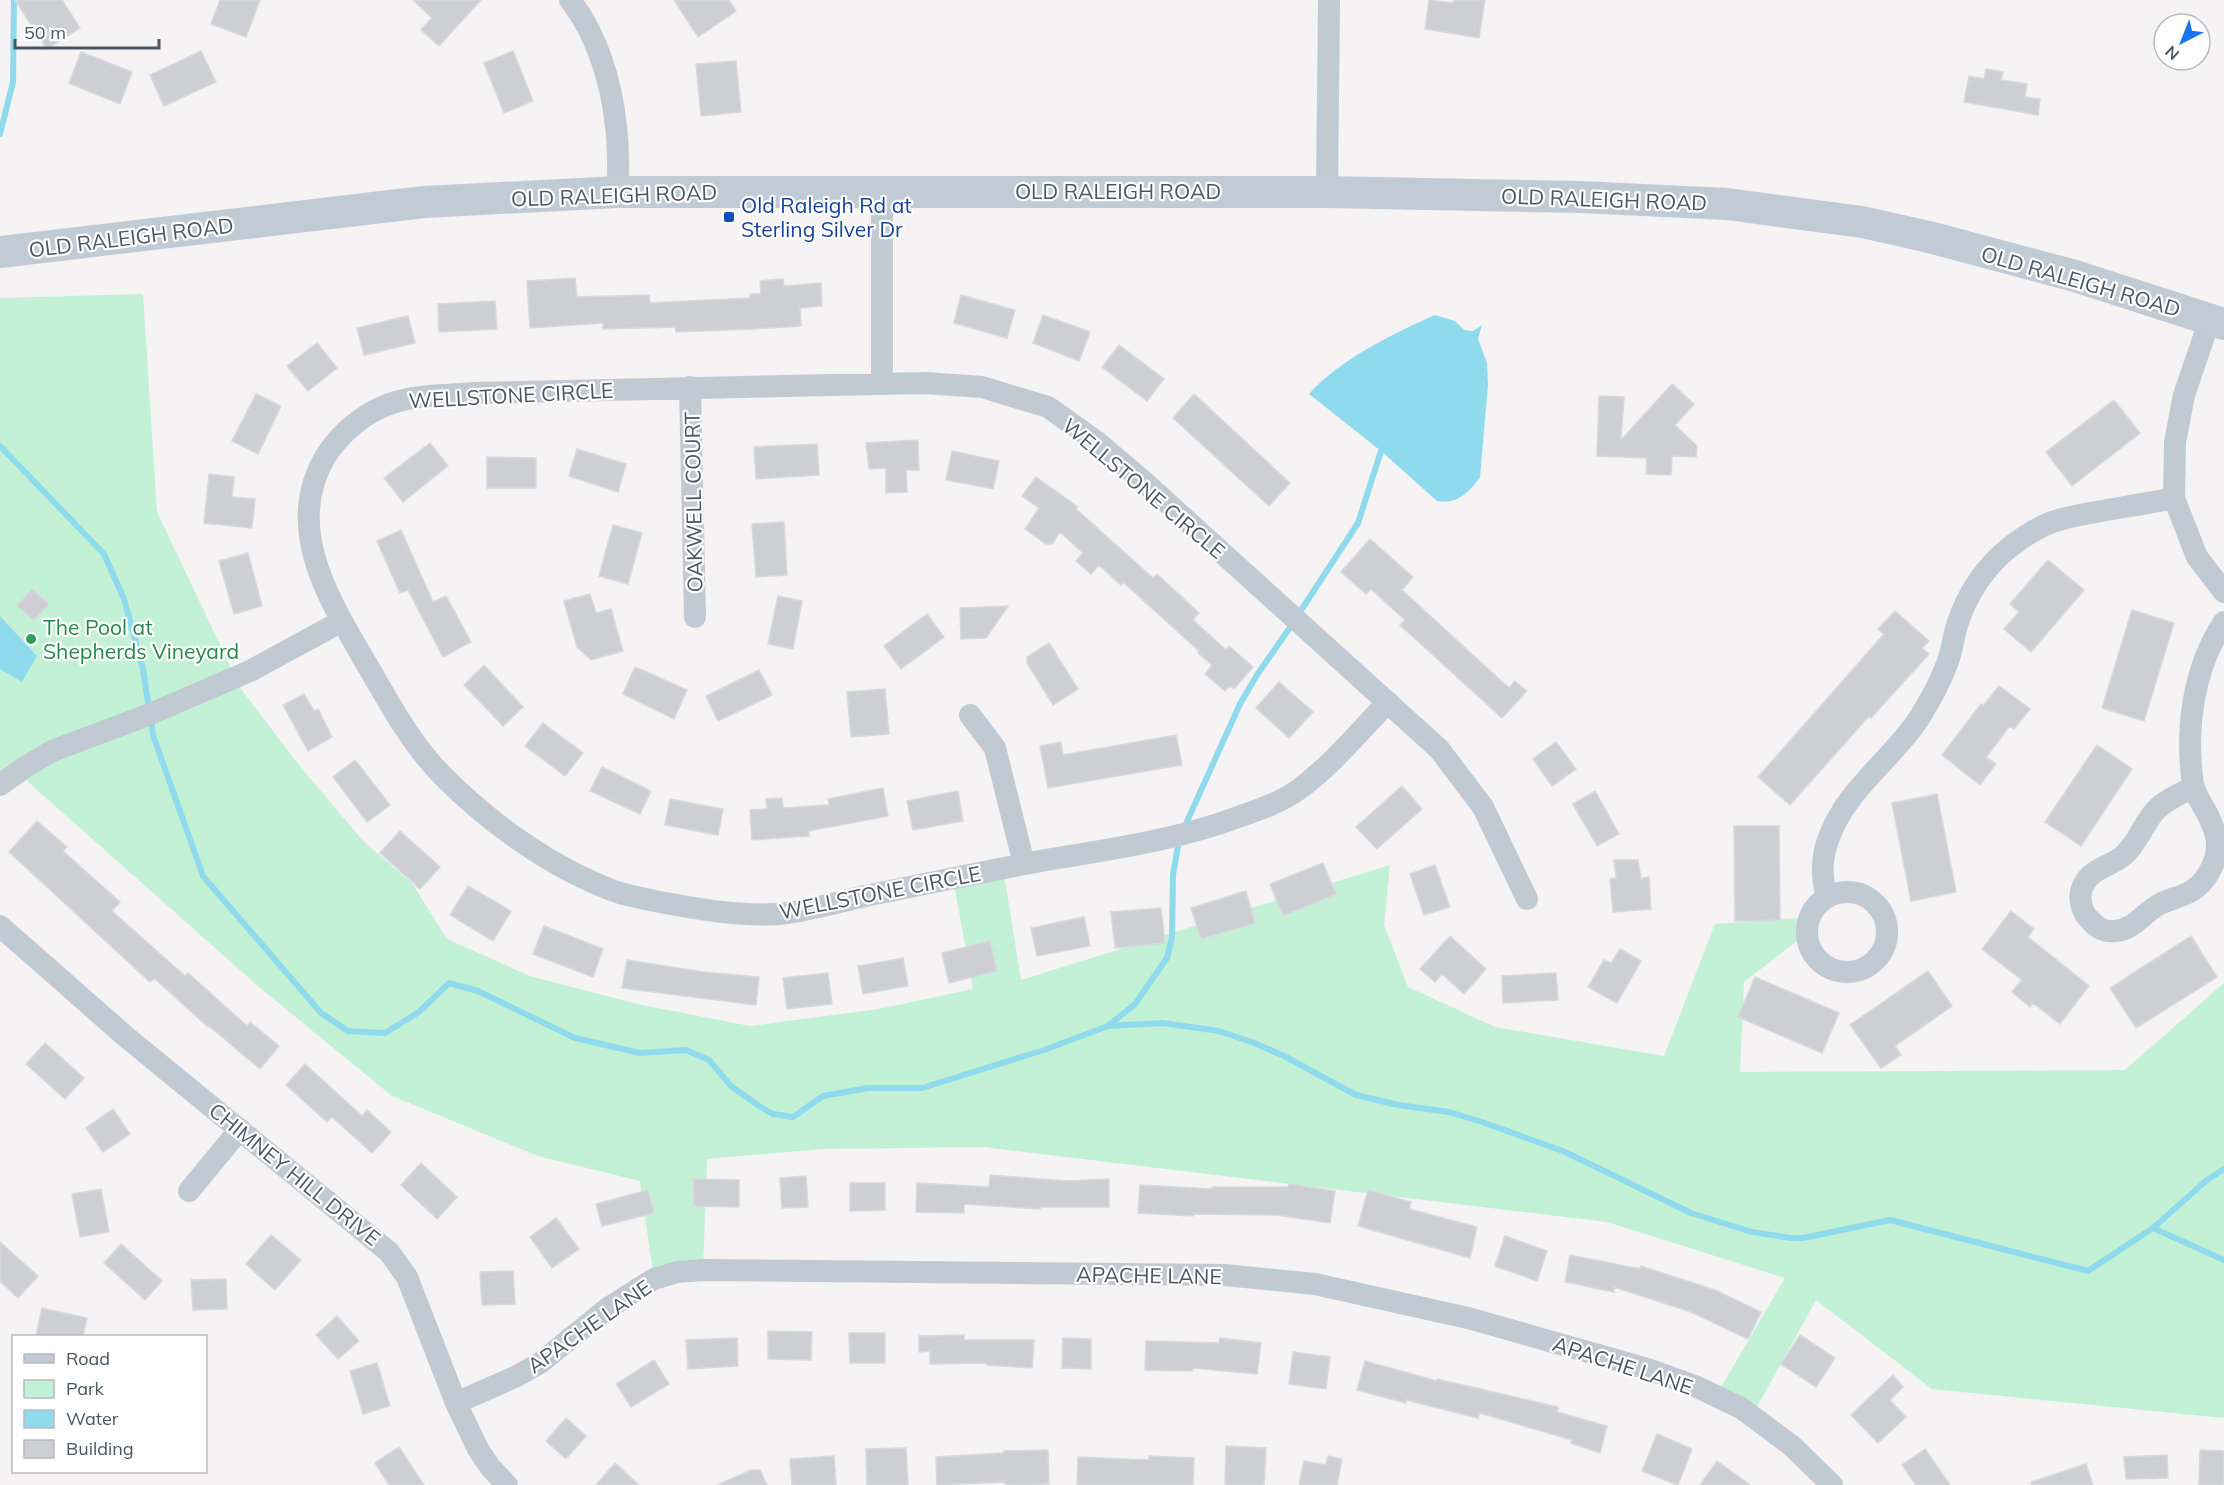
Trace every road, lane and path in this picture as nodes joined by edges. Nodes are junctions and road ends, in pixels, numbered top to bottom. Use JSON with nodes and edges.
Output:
{"nodes":[{"id":1,"x":570,"y":0,"type":"edge"},
{"id":2,"x":1329,"y":0,"type":"edge"},
{"id":3,"x":882,"y":191,"type":"junction"},
{"id":4,"x":618,"y":192,"type":"junction"},
{"id":5,"x":1327,"y":192,"type":"junction"},
{"id":6,"x":0,"y":252,"type":"edge"},
{"id":7,"x":2217,"y":322,"type":"edge"},
{"id":8,"x":882,"y":383,"type":"junction"},
{"id":9,"x":690,"y":387,"type":"junction"},
{"id":10,"x":2174,"y":498,"type":"junction"},
{"id":11,"x":2224,"y":592,"type":"edge"},
{"id":12,"x":695,"y":617,"type":"dead end"},
{"id":13,"x":342,"y":621,"type":"junction"},
{"id":14,"x":2224,"y":622,"type":"edge"},
{"id":15,"x":1388,"y":702,"type":"junction"},
{"id":16,"x":970,"y":715,"type":"dead end"},
{"id":17,"x":0,"y":785,"type":"edge"},
{"id":18,"x":2193,"y":787,"type":"junction"},
{"id":19,"x":1024,"y":864,"type":"junction"},
{"id":20,"x":1827,"y":897,"type":"dead end"},
{"id":21,"x":1527,"y":900,"type":"dead end"},
{"id":22,"x":5,"y":939,"type":"edge"},
{"id":23,"x":240,"y":1129,"type":"junction"},
{"id":24,"x":189,"y":1191,"type":"dead end"},
{"id":25,"x":456,"y":1403,"type":"junction"},
{"id":26,"x":507,"y":1485,"type":"edge"},
{"id":27,"x":1832,"y":1485,"type":"edge"}],
"edges":[{"from":1,"to":4,"type":"street"},
{"from":2,"to":5,"type":"street"},
{"from":3,"to":4,"type":"main road","name":"OLD RALEIGH ROAD"},
{"from":3,"to":5,"type":"main road","name":"OLD RALEIGH ROAD"},
{"from":3,"to":8,"type":"street"},
{"from":4,"to":6,"type":"main road","name":"OLD RALEIGH ROAD"},
{"from":5,"to":7,"type":"main road","name":"OLD RALEIGH ROAD"},
{"from":7,"to":10,"type":"street"},
{"from":8,"to":9,"type":"street","name":"WELLSTONE CIRCLE"},
{"from":8,"to":15,"type":"street","name":"WELLSTONE CIRCLE"},
{"from":9,"to":12,"type":"street","name":"OAKWELL COURT"},
{"from":9,"to":13,"type":"street","name":"WELLSTONE CIRCLE"},
{"from":10,"to":11,"type":"street"},
{"from":10,"to":20,"type":"street"},
{"from":13,"to":17,"type":"street"},
{"from":13,"to":19,"type":"street","name":"WELLSTONE CIRCLE"},
{"from":14,"to":18,"type":"street"},
{"from":15,"to":19,"type":"street","name":"WELLSTONE CIRCLE"},
{"from":15,"to":21,"type":"street","name":"WELLSTONE CIRCLE"},
{"from":16,"to":19,"type":"street"},
{"from":18,"to":18,"type":"street"},
{"from":22,"to":23,"type":"street","name":"CHIMNEY HILL DRIVE"},
{"from":23,"to":24,"type":"street"},
{"from":23,"to":25,"type":"street","name":"CHIMNEY HILL DRIVE"},
{"from":25,"to":26,"type":"street","name":"CHIMNEY HILL DRIVE"},
{"from":25,"to":27,"type":"street","name":"APACHE LANE"}]}
